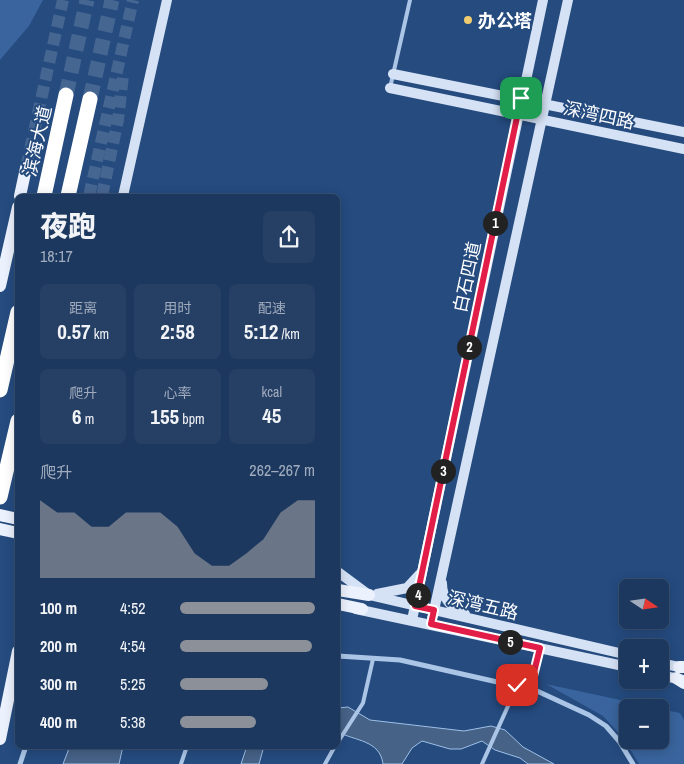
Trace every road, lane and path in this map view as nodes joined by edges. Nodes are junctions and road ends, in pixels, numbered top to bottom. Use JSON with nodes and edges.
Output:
{"nodes":[{"id":1,"x":167,"y":0,"type":"edge"},
{"id":2,"x":410,"y":0,"type":"edge"},
{"id":3,"x":543,"y":0,"type":"edge"},
{"id":4,"x":568,"y":0,"type":"edge"},
{"id":5,"x":393,"y":74,"type":"junction"},
{"id":6,"x":390,"y":88,"type":"joint"},
{"id":7,"x":66,"y":95,"type":"tunnel mouth"},
{"id":8,"x":521,"y":98,"type":"junction"},
{"id":9,"x":90,"y":99,"type":"tunnel mouth"},
{"id":10,"x":544,"y":103,"type":"junction"},
{"id":11,"x":518,"y":114,"type":"junction"},
{"id":12,"x":540,"y":119,"type":"junction"},
{"id":13,"x":684,"y":132,"type":"edge"},
{"id":14,"x":684,"y":149,"type":"edge"},
{"id":15,"x":26,"y":168,"type":"tunnel mouth"},
{"id":16,"x":20,"y":194,"type":"edge"},
{"id":17,"x":44,"y":194,"type":"edge"},
{"id":18,"x":68,"y":194,"type":"edge"},
{"id":19,"x":123,"y":194,"type":"edge"},
{"id":20,"x":15,"y":220,"type":"edge"},
{"id":21,"x":12,"y":234,"type":"junction"},
{"id":22,"x":0,"y":263,"type":"edge"},
{"id":23,"x":0,"y":286,"type":"edge"},
{"id":24,"x":15,"y":325,"type":"edge"},
{"id":25,"x":0,"y":390,"type":"edge"},
{"id":26,"x":15,"y":434,"type":"edge"},
{"id":27,"x":0,"y":497,"type":"edge"},
{"id":28,"x":0,"y":515,"type":"edge"},
{"id":29,"x":15,"y":518,"type":"edge"},
{"id":30,"x":0,"y":529,"type":"edge"},
{"id":31,"x":15,"y":532,"type":"edge"},
{"id":32,"x":424,"y":566,"type":"junction"},
{"id":33,"x":340,"y":573,"type":"edge"},
{"id":34,"x":442,"y":573,"type":"junction"},
{"id":35,"x":341,"y":589,"type":"edge"},
{"id":36,"x":369,"y":595,"type":"junction"},
{"id":37,"x":340,"y":604,"type":"edge"},
{"id":38,"x":415,"y":606,"type":"junction"},
{"id":39,"x":340,"y":608,"type":"edge"},
{"id":40,"x":362,"y":609,"type":"junction"},
{"id":41,"x":434,"y":610,"type":"junction"},
{"id":42,"x":412,"y":620,"type":"junction"},
{"id":43,"x":477,"y":620,"type":"junction"},
{"id":44,"x":431,"y":624,"type":"junction"},
{"id":45,"x":540,"y":648,"type":"junction"},
{"id":46,"x":619,"y":653,"type":"edge"},
{"id":47,"x":340,"y":656,"type":"edge"},
{"id":48,"x":372,"y":659,"type":"junction"},
{"id":49,"x":15,"y":666,"type":"edge"},
{"id":50,"x":619,"y":666,"type":"edge"},
{"id":51,"x":669,"y":667,"type":"edge"},
{"id":52,"x":682,"y":674,"type":"edge"},
{"id":53,"x":669,"y":675,"type":"edge"},
{"id":54,"x":517,"y":685,"type":"junction"},
{"id":55,"x":530,"y":688,"type":"junction"},
{"id":56,"x":0,"y":739,"type":"edge"},
{"id":57,"x":340,"y":739,"type":"edge"},
{"id":58,"x":25,"y":749,"type":"edge"},
{"id":59,"x":186,"y":749,"type":"edge"},
{"id":60,"x":333,"y":749,"type":"edge"},
{"id":61,"x":483,"y":762,"type":"edge"},
{"id":62,"x":20,"y":764,"type":"edge"},
{"id":63,"x":180,"y":764,"type":"edge"},
{"id":64,"x":325,"y":764,"type":"edge"},
{"id":65,"x":633,"y":764,"type":"edge"}],
"edges":[{"from":1,"to":19,"type":"street"},
{"from":2,"to":5,"type":"lane"},
{"from":3,"to":8,"type":"street","name":"白石四道"},
{"from":4,"to":10,"type":"street"},
{"from":5,"to":6,"type":"lane"},
{"from":5,"to":8,"type":"street","name":"深湾四路"},
{"from":6,"to":11,"type":"street","name":"深湾四路"},
{"from":7,"to":17,"type":"highway","name":"滨海大道"},
{"from":8,"to":10,"type":"street","name":"深湾四路"},
{"from":8,"to":11,"type":"street","name":"白石四道"},
{"from":9,"to":18,"type":"highway"},
{"from":10,"to":12,"type":"street"},
{"from":10,"to":13,"type":"street","name":"深湾四路"},
{"from":11,"to":12,"type":"street","name":"深湾四路"},
{"from":11,"to":32,"type":"street","name":"白石四道"},
{"from":12,"to":14,"type":"street","name":"深湾四路"},
{"from":12,"to":34,"type":"street"},
{"from":15,"to":16,"type":"main road"},
{"from":20,"to":21,"type":"main road"},
{"from":21,"to":22,"type":"main road"},
{"from":21,"to":23,"type":"main road"},
{"from":24,"to":25,"type":"highway"},
{"from":26,"to":27,"type":"highway"},
{"from":28,"to":29,"type":"main road"},
{"from":30,"to":31,"type":"main road"},
{"from":32,"to":36,"type":"street"},
{"from":32,"to":38,"type":"street","name":"白石四道"},
{"from":33,"to":36,"type":"street","name":"深湾五路"},
{"from":34,"to":41,"type":"street"},
{"from":34,"to":43,"type":"street"},
{"from":35,"to":36,"type":"main road"},
{"from":36,"to":38,"type":"street","name":"深湾五路"},
{"from":37,"to":40,"type":"main road"},
{"from":38,"to":41,"type":"street","name":"深湾五路"},
{"from":38,"to":42,"type":"street","name":"白石四道"},
{"from":39,"to":40,"type":"street","name":"深湾五路"},
{"from":40,"to":42,"type":"street","name":"深湾五路"},
{"from":41,"to":43,"type":"street","name":"深湾五路"},
{"from":41,"to":44,"type":"street"},
{"from":42,"to":44,"type":"street","name":"深湾五路"},
{"from":43,"to":46,"type":"street","name":"深湾五路"},
{"from":44,"to":45,"type":"street","name":"深湾五路"},
{"from":45,"to":50,"type":"street","name":"深湾五路"},
{"from":45,"to":55,"type":"street"},
{"from":47,"to":48,"type":"street"},
{"from":48,"to":54,"type":"street"},
{"from":48,"to":57,"type":"lane"},
{"from":49,"to":56,"type":"main road"},
{"from":51,"to":52,"type":"street"},
{"from":52,"to":53,"type":"street"},
{"from":54,"to":55,"type":"street"},
{"from":54,"to":61,"type":"lane"},
{"from":55,"to":65,"type":"street"},
{"from":58,"to":62,"type":"street"},
{"from":59,"to":63,"type":"lane"},
{"from":60,"to":64,"type":"lane"}]}
